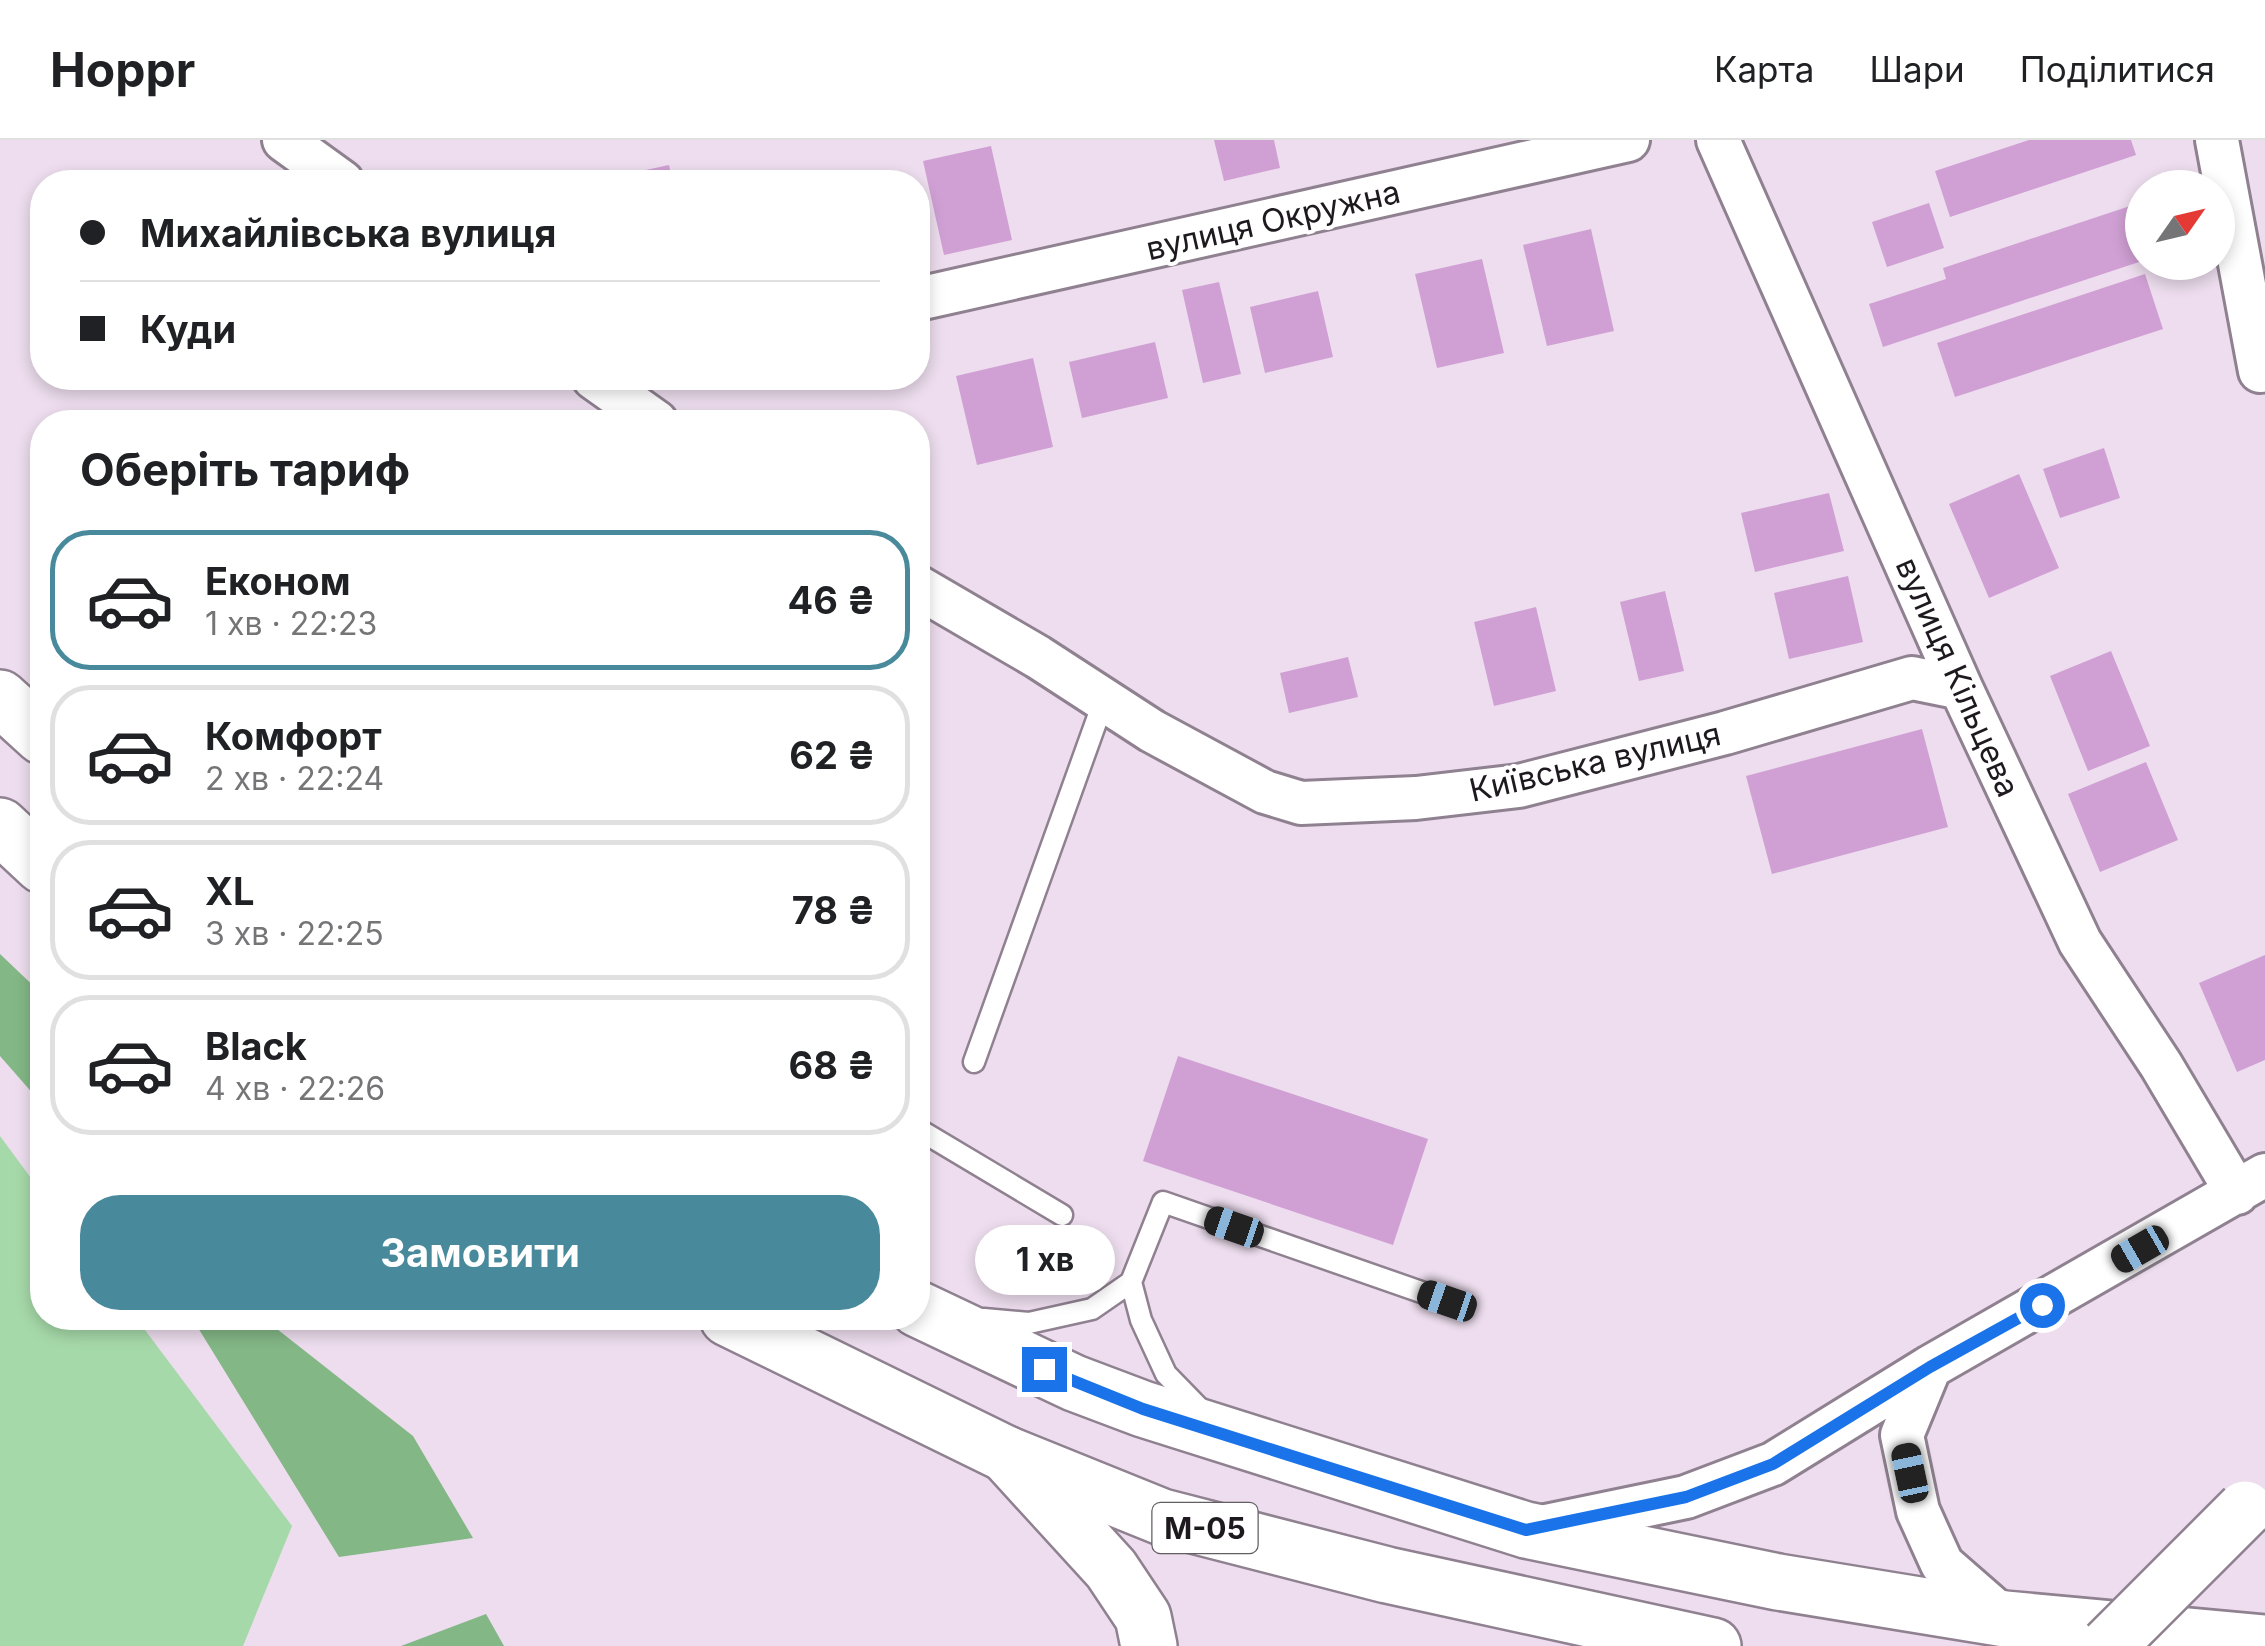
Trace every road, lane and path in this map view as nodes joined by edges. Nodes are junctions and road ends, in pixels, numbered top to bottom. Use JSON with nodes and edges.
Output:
{"nodes":[{"id":1,"x":284,"y":140,"type":"edge"},
{"id":2,"x":1628,"y":140,"type":"edge"},
{"id":3,"x":1718,"y":140,"type":"edge"},
{"id":4,"x":2217,"y":140,"type":"edge"},
{"id":5,"x":325,"y":170,"type":"edge"},
{"id":6,"x":930,"y":296,"type":"edge"},
{"id":7,"x":2260,"y":371,"type":"dead end"},
{"id":8,"x":611,"y":390,"type":"edge"},
{"id":9,"x":639,"y":410,"type":"edge"},
{"id":10,"x":930,"y":595,"type":"edge"},
{"id":11,"x":1940,"y":637,"type":"junction"},
{"id":12,"x":1912,"y":678,"type":"junction"},
{"id":13,"x":1961,"y":688,"type":"junction"},
{"id":14,"x":0,"y":698,"type":"edge"},
{"id":15,"x":1104,"y":700,"type":"junction"},
{"id":16,"x":30,"y":725,"type":"edge"},
{"id":17,"x":0,"y":826,"type":"edge"},
{"id":18,"x":30,"y":854,"type":"edge"},
{"id":19,"x":974,"y":1062,"type":"dead end"},
{"id":20,"x":930,"y":1136,"type":"edge"},
{"id":21,"x":2251,"y":1184,"type":"edge"},
{"id":22,"x":1062,"y":1215,"type":"dead end"},
{"id":23,"x":1130,"y":1282,"type":"junction"},
{"id":24,"x":1447,"y":1301,"type":"dead end"},
{"id":25,"x":930,"y":1312,"type":"edge"},
{"id":26,"x":930,"y":1315,"type":"edge"},
{"id":27,"x":753,"y":1330,"type":"edge"},
{"id":28,"x":1930,"y":1367,"type":"junction"},
{"id":29,"x":1226,"y":1436,"type":"junction"},
{"id":30,"x":1006,"y":1454,"type":"junction"},
{"id":31,"x":2255,"y":1499,"type":"edge"},
{"id":32,"x":1526,"y":1530,"type":"junction"},
{"id":33,"x":2005,"y":1618,"type":"junction"},
{"id":34,"x":2265,"y":1643,"type":"edge"},
{"id":35,"x":1148,"y":1646,"type":"edge"},
{"id":36,"x":1713,"y":1646,"type":"edge"},
{"id":37,"x":2108,"y":1646,"type":"edge"}],
"edges":[{"from":1,"to":5,"type":"street"},
{"from":2,"to":6,"type":"street","name":"вулиця Окружна"},
{"from":3,"to":11,"type":"street","name":"вулиця Кільцева"},
{"from":4,"to":7,"type":"street"},
{"from":8,"to":9,"type":"street"},
{"from":10,"to":15,"type":"street","name":"Київська вулиця"},
{"from":11,"to":12,"type":"street"},
{"from":11,"to":13,"type":"street","name":"вулиця Кільцева"},
{"from":12,"to":13,"type":"street","name":"Київська вулиця"},
{"from":12,"to":15,"type":"street","name":"Київська вулиця"},
{"from":13,"to":21,"type":"street","name":"вулиця Кільцева"},
{"from":14,"to":16,"type":"main road"},
{"from":15,"to":19,"type":"lane"},
{"from":17,"to":18,"type":"main road"},
{"from":20,"to":22,"type":"lane"},
{"from":21,"to":28,"type":"street"},
{"from":23,"to":24,"type":"lane"},
{"from":23,"to":25,"type":"lane"},
{"from":23,"to":29,"type":"lane"},
{"from":26,"to":29,"type":"main road"},
{"from":27,"to":30,"type":"main road","number":"М-05"},
{"from":28,"to":32,"type":"street"},
{"from":28,"to":33,"type":"street"},
{"from":29,"to":32,"type":"main road"},
{"from":30,"to":35,"type":"main road"},
{"from":30,"to":36,"type":"main road","number":"М-05"},
{"from":31,"to":37,"type":"main road","bridge":true},
{"from":32,"to":33,"type":"main road"},
{"from":33,"to":34,"type":"main road"}]}
